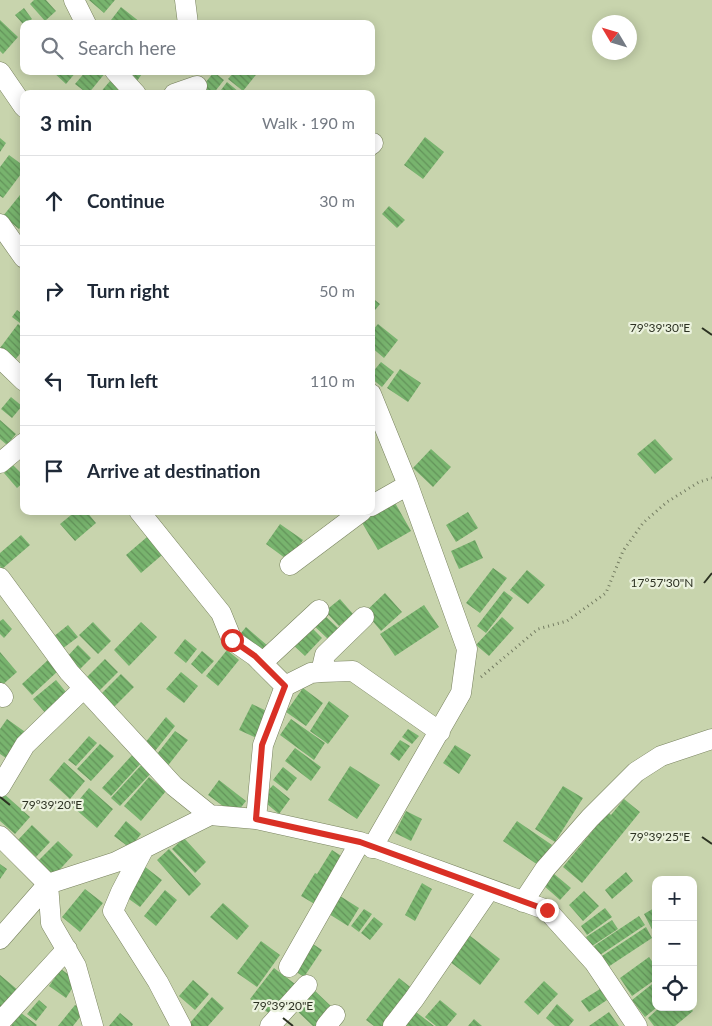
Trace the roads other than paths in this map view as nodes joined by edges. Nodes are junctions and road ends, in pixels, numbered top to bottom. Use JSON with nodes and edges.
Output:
{"nodes":[{"id":1,"x":74,"y":0,"type":"edge"},
{"id":2,"x":185,"y":0,"type":"edge"},
{"id":3,"x":84,"y":20,"type":"edge"},
{"id":4,"x":188,"y":20,"type":"edge"},
{"id":5,"x":0,"y":72,"type":"edge"},
{"id":6,"x":119,"y":75,"type":"edge"},
{"id":7,"x":197,"y":84,"type":"edge"},
{"id":8,"x":132,"y":90,"type":"edge"},
{"id":9,"x":183,"y":90,"type":"edge"},
{"id":10,"x":20,"y":101,"type":"edge"},
{"id":11,"x":0,"y":224,"type":"edge"},
{"id":12,"x":20,"y":252,"type":"edge"},
{"id":13,"x":0,"y":358,"type":"edge"},
{"id":14,"x":20,"y":371,"type":"edge"},
{"id":15,"x":375,"y":404,"type":"edge"},
{"id":16,"x":20,"y":446,"type":"edge"},
{"id":17,"x":0,"y":463,"type":"edge"},
{"id":18,"x":408,"y":485,"type":"junction"},
{"id":19,"x":375,"y":504,"type":"edge"},
{"id":20,"x":142,"y":515,"type":"edge"},
{"id":21,"x":357,"y":515,"type":"edge"},
{"id":22,"x":290,"y":565,"type":"dead end"},
{"id":23,"x":0,"y":578,"type":"edge"},
{"id":24,"x":319,"y":610,"type":"dead end"},
{"id":25,"x":364,"y":616,"type":"dead end"},
{"id":26,"x":262,"y":663,"type":"junction"},
{"id":27,"x":321,"y":672,"type":"junction"},
{"id":28,"x":285,"y":686,"type":"junction"},
{"id":29,"x":84,"y":688,"type":"junction"},
{"id":30,"x":440,"y":732,"type":"junction"},
{"id":31,"x":712,"y":739,"type":"edge"},
{"id":32,"x":0,"y":787,"type":"edge"},
{"id":33,"x":210,"y":815,"type":"junction"},
{"id":34,"x":256,"y":819,"type":"junction"},
{"id":35,"x":0,"y":836,"type":"edge"},
{"id":36,"x":366,"y":845,"type":"junction"},
{"id":37,"x":144,"y":848,"type":"junction"},
{"id":38,"x":48,"y":884,"type":"junction"},
{"id":39,"x":489,"y":890,"type":"junction"},
{"id":40,"x":522,"y":902,"type":"junction"},
{"id":41,"x":0,"y":939,"type":"edge"},
{"id":42,"x":66,"y":949,"type":"junction"},
{"id":43,"x":289,"y":967,"type":"dead end"},
{"id":44,"x":307,"y":985,"type":"dead end"},
{"id":45,"x":0,"y":1022,"type":"edge"},
{"id":46,"x":94,"y":1026,"type":"edge"},
{"id":47,"x":181,"y":1026,"type":"edge"},
{"id":48,"x":270,"y":1026,"type":"edge"},
{"id":49,"x":392,"y":1026,"type":"edge"},
{"id":50,"x":637,"y":1026,"type":"edge"}],
"edges":[{"from":1,"to":3,"type":"street"},
{"from":2,"to":4,"type":"street"},
{"from":5,"to":10,"type":"street"},
{"from":6,"to":8,"type":"street"},
{"from":7,"to":9,"type":"street"},
{"from":11,"to":12,"type":"street"},
{"from":13,"to":14,"type":"street"},
{"from":15,"to":18,"type":"street"},
{"from":16,"to":17,"type":"street"},
{"from":18,"to":19,"type":"street"},
{"from":18,"to":30,"type":"street"},
{"from":20,"to":26,"type":"street"},
{"from":21,"to":22,"type":"street"},
{"from":23,"to":29,"type":"street"},
{"from":24,"to":26,"type":"street"},
{"from":25,"to":27,"type":"street"},
{"from":26,"to":28,"type":"street"},
{"from":27,"to":28,"type":"street"},
{"from":27,"to":30,"type":"street"},
{"from":28,"to":34,"type":"street"},
{"from":29,"to":32,"type":"street"},
{"from":29,"to":33,"type":"street"},
{"from":30,"to":36,"type":"street"},
{"from":31,"to":40,"type":"street"},
{"from":33,"to":34,"type":"street"},
{"from":33,"to":37,"type":"street"},
{"from":34,"to":36,"type":"street"},
{"from":35,"to":38,"type":"street"},
{"from":36,"to":39,"type":"street"},
{"from":36,"to":43,"type":"street"},
{"from":37,"to":38,"type":"street"},
{"from":37,"to":47,"type":"street"},
{"from":38,"to":41,"type":"street"},
{"from":38,"to":42,"type":"street"},
{"from":39,"to":40,"type":"street"},
{"from":39,"to":49,"type":"street"},
{"from":40,"to":50,"type":"street"},
{"from":42,"to":45,"type":"street"},
{"from":42,"to":46,"type":"street"},
{"from":44,"to":48,"type":"street"}]}
